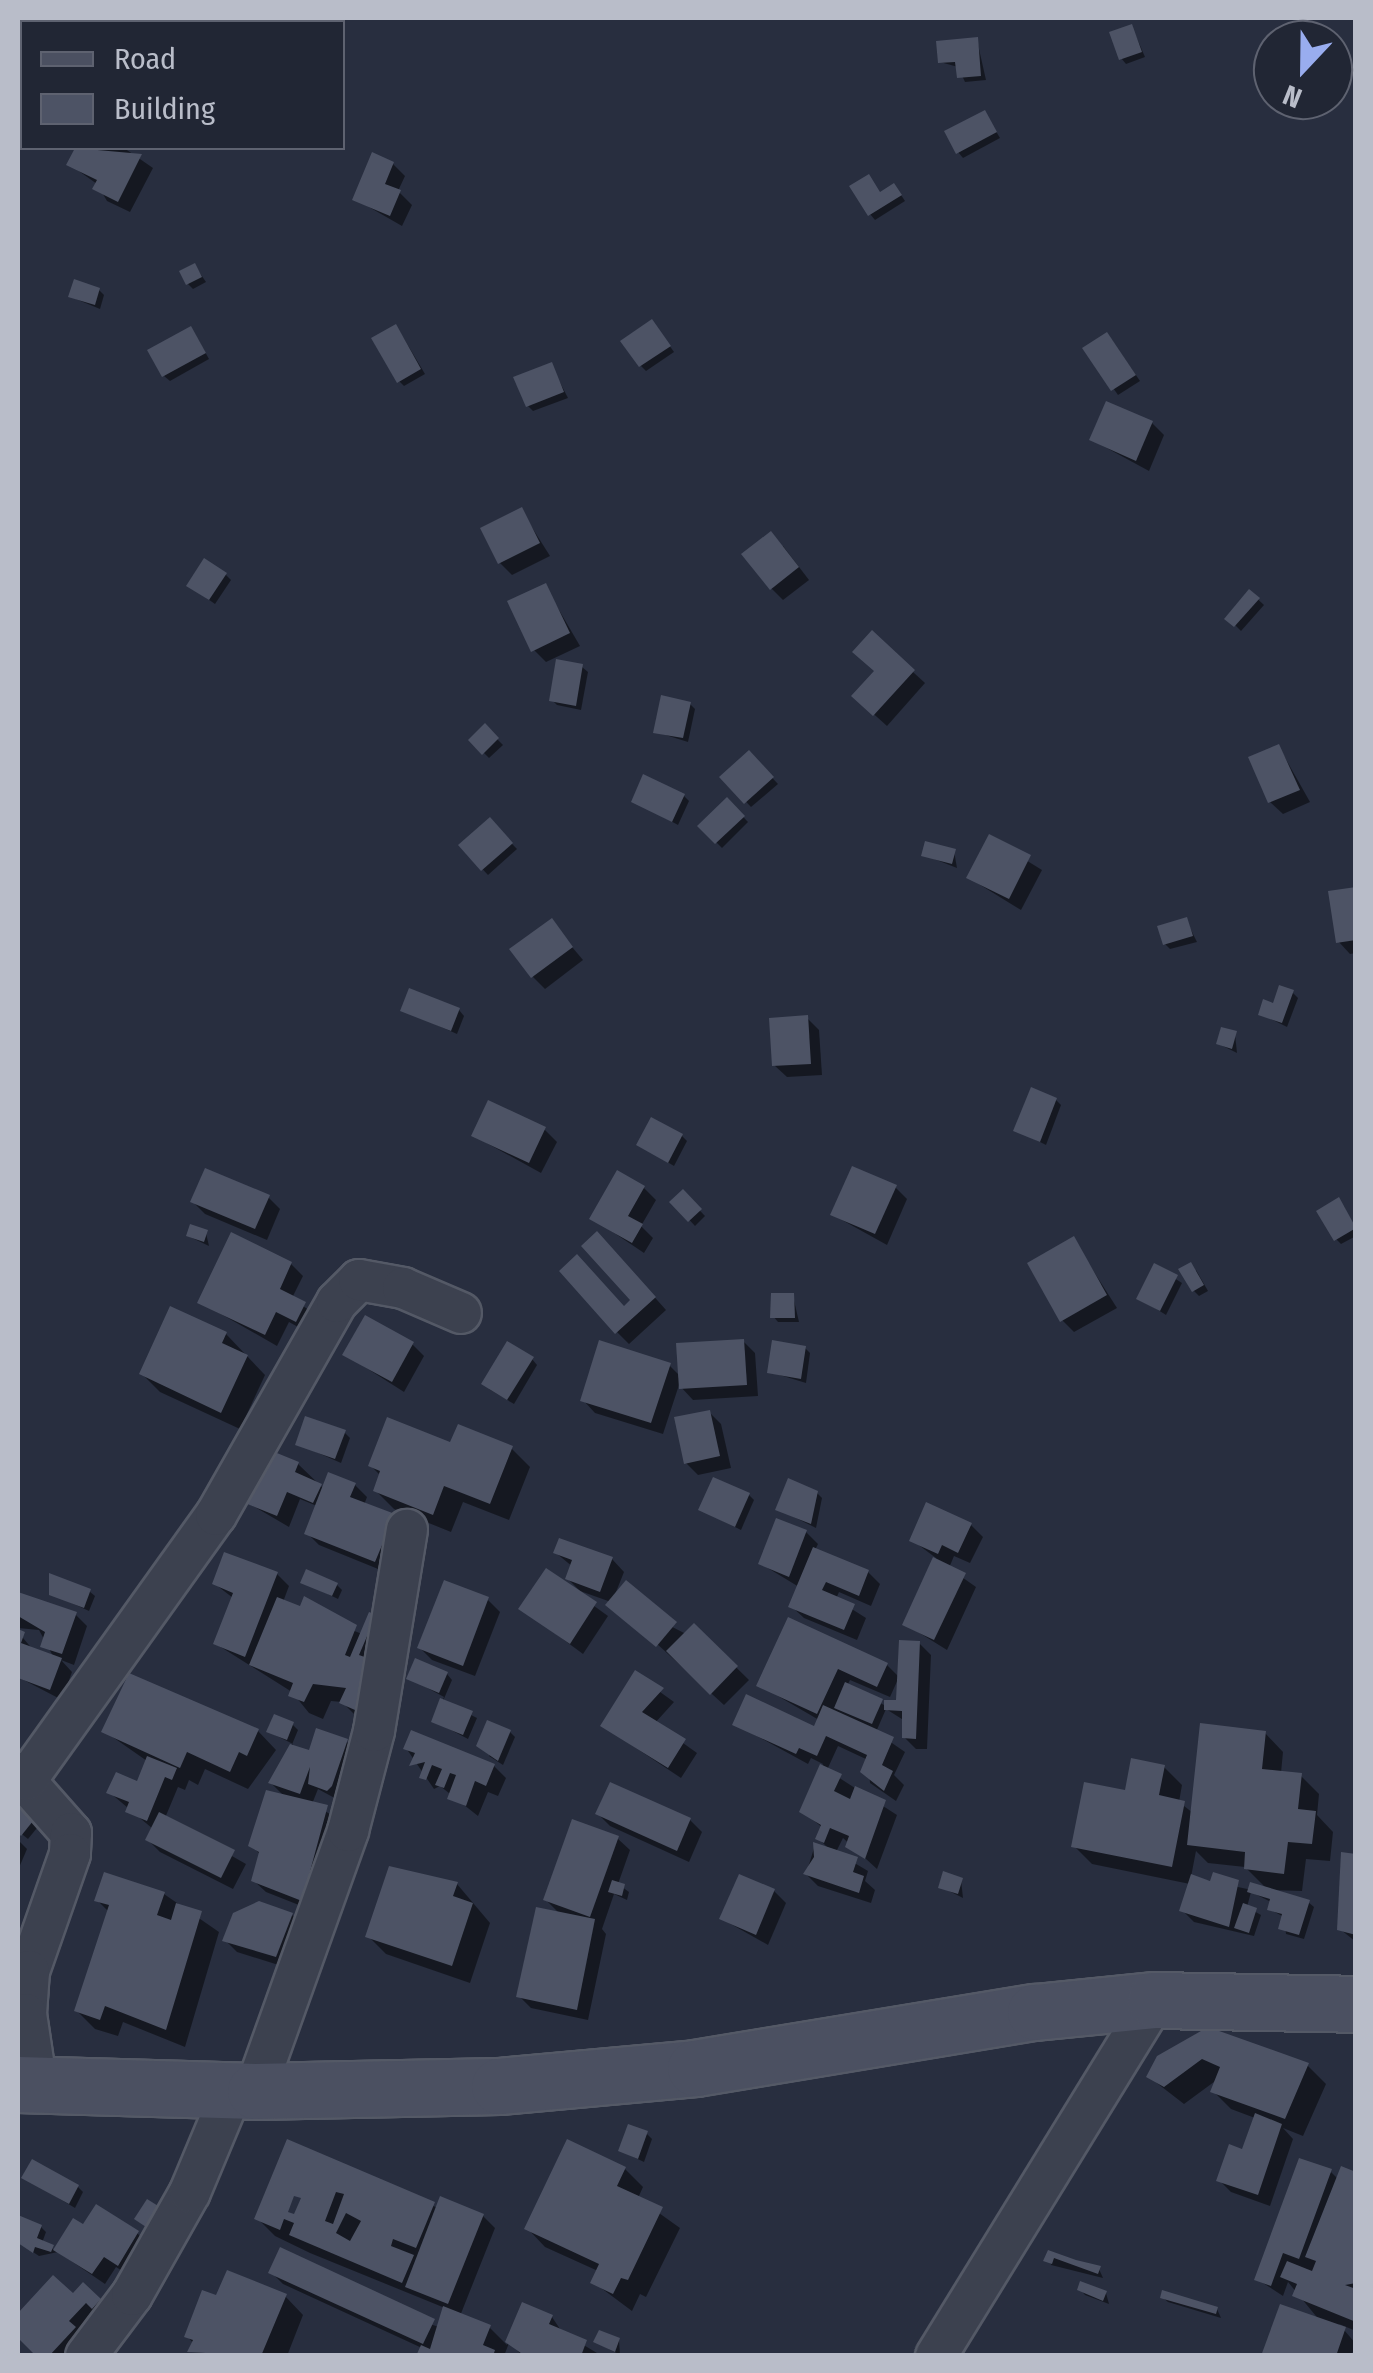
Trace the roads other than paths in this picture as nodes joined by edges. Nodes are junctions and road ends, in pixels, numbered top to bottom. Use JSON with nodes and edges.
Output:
{"nodes":[{"id":1,"x":461,"y":1313,"type":"dead end"},
{"id":2,"x":407,"y":1530,"type":"dead end"},
{"id":3,"x":22,"y":1777,"type":"edge"},
{"id":4,"x":1155,"y":2000,"type":"junction"},
{"id":5,"x":1356,"y":2004,"type":"edge"},
{"id":6,"x":27,"y":2082,"type":"edge"},
{"id":7,"x":244,"y":2090,"type":"junction"},
{"id":8,"x":86,"y":2356,"type":"edge"},
{"id":9,"x":936,"y":2356,"type":"edge"}],
"edges":[{"from":1,"to":3,"type":"street"},
{"from":2,"to":7,"type":"street"},
{"from":3,"to":6,"type":"street"},
{"from":4,"to":5,"type":"street"},
{"from":4,"to":7,"type":"street"},
{"from":4,"to":9,"type":"street"},
{"from":6,"to":7,"type":"street"},
{"from":7,"to":8,"type":"street"}]}
